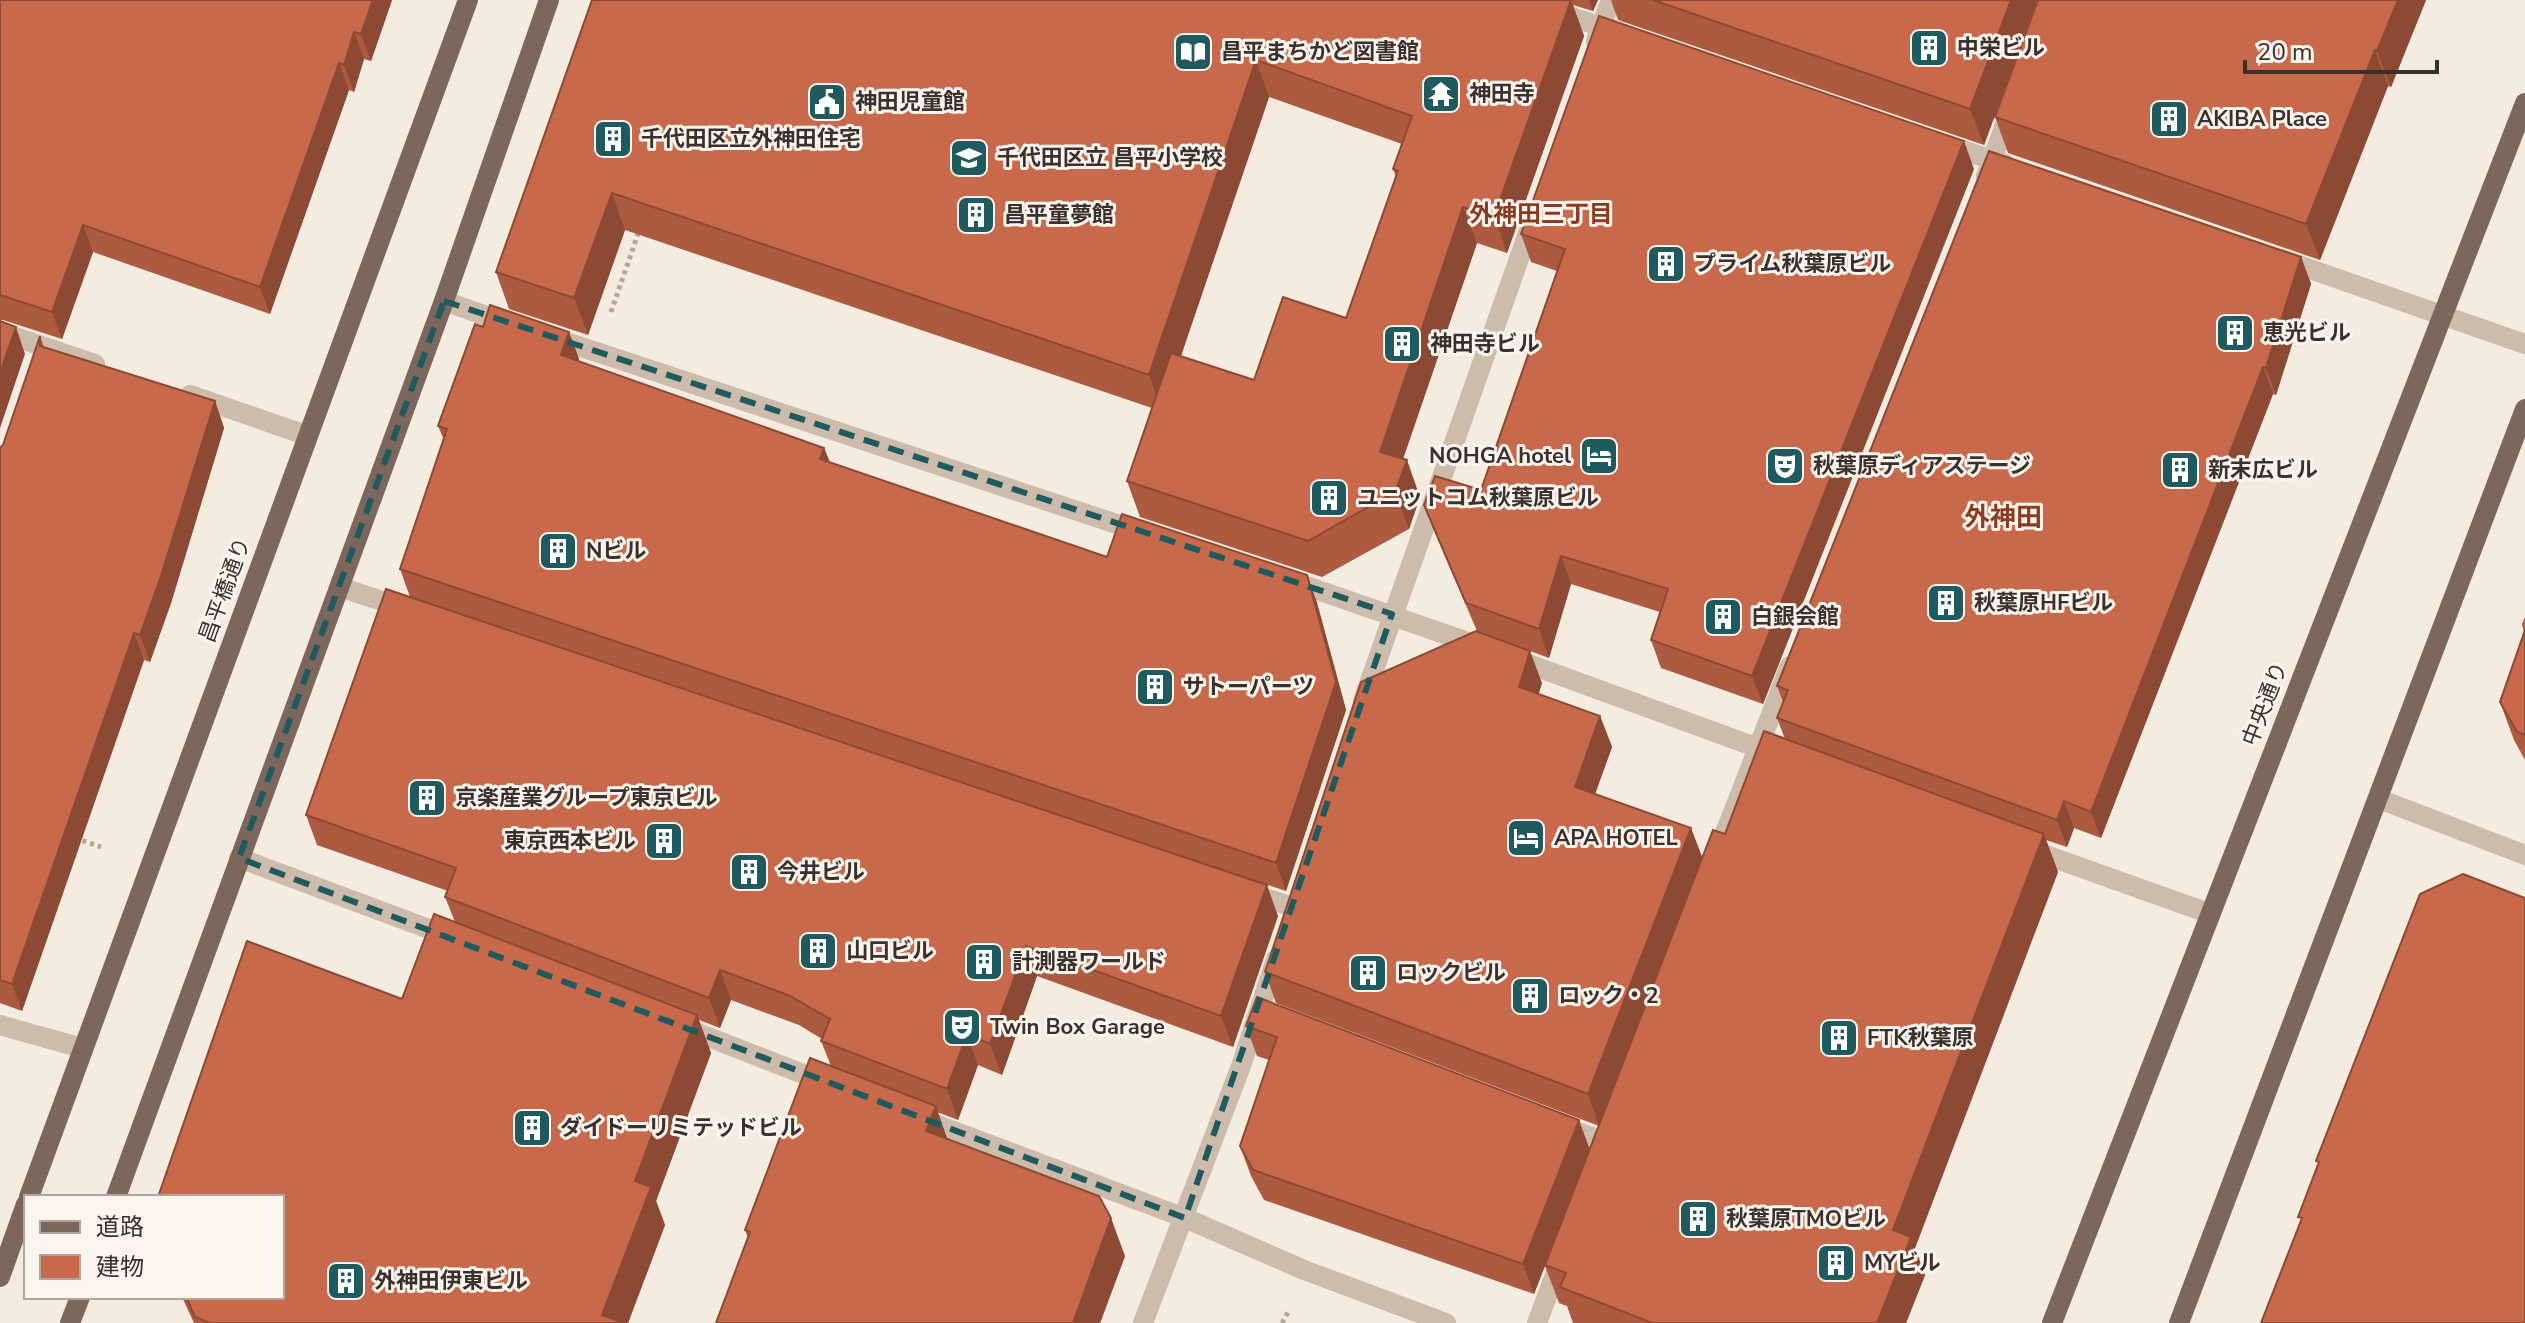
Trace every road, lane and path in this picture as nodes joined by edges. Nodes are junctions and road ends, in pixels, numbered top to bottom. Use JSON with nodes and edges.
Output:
{"nodes":[{"id":1,"x":468,"y":0,"type":"edge"},
{"id":2,"x":549,"y":0,"type":"edge"},
{"id":3,"x":1520,"y":0,"type":"edge"},
{"id":4,"x":1611,"y":0,"type":"edge"},
{"id":5,"x":1601,"y":27,"type":"junction"},
{"id":6,"x":1631,"y":37,"type":"edge"},
{"id":7,"x":1590,"y":59,"type":"edge"},
{"id":8,"x":2019,"y":87,"type":"edge"},
{"id":9,"x":2525,"y":103,"type":"edge"},
{"id":10,"x":1917,"y":134,"type":"edge"},
{"id":11,"x":1992,"y":160,"type":"junction"},
{"id":12,"x":2021,"y":170,"type":"edge"},
{"id":13,"x":1980,"y":190,"type":"edge"},
{"id":14,"x":1541,"y":195,"type":"edge"},
{"id":15,"x":643,"y":220,"type":"edge"},
{"id":16,"x":2255,"y":249,"type":"edge"},
{"id":17,"x":444,"y":301,"type":"junction"},
{"id":18,"x":2442,"y":314,"type":"junction"},
{"id":19,"x":0,"y":332,"type":"edge"},
{"id":20,"x":2525,"y":344,"type":"edge"},
{"id":21,"x":596,"y":353,"type":"junction"},
{"id":22,"x":118,"y":371,"type":"edge"},
{"id":23,"x":163,"y":386,"type":"edge"},
{"id":24,"x":2525,"y":409,"type":"edge"},
{"id":25,"x":306,"y":435,"type":"junction"},
{"id":26,"x":1167,"y":540,"type":"edge"},
{"id":27,"x":1272,"y":575,"type":"edge"},
{"id":28,"x":340,"y":587,"type":"junction"},
{"id":29,"x":419,"y":613,"type":"edge"},
{"id":30,"x":1392,"y":614,"type":"junction"},
{"id":31,"x":1798,"y":645,"type":"edge"},
{"id":32,"x":1357,"y":717,"type":"edge"},
{"id":33,"x":1758,"y":748,"type":"junction"},
{"id":34,"x":1802,"y":764,"type":"edge"},
{"id":35,"x":2379,"y":799,"type":"junction"},
{"id":36,"x":72,"y":837,"type":"edge"},
{"id":37,"x":2009,"y":841,"type":"edge"},
{"id":38,"x":101,"y":847,"type":"dead end"},
{"id":39,"x":2525,"y":855,"type":"edge"},
{"id":40,"x":239,"y":858,"type":"junction"},
{"id":41,"x":1708,"y":877,"type":"edge"},
{"id":42,"x":1233,"y":887,"type":"edge"},
{"id":43,"x":2211,"y":914,"type":"junction"},
{"id":44,"x":470,"y":945,"type":"edge"},
{"id":45,"x":663,"y":1020,"type":"edge"},
{"id":46,"x":0,"y":1025,"type":"edge"},
{"id":47,"x":82,"y":1048,"type":"junction"},
{"id":48,"x":856,"y":1094,"type":"edge"},
{"id":49,"x":899,"y":1111,"type":"edge"},
{"id":50,"x":1534,"y":1115,"type":"edge"},
{"id":51,"x":1615,"y":1117,"type":"edge"},
{"id":52,"x":30,"y":1195,"type":"edge"},
{"id":53,"x":117,"y":1195,"type":"edge"},
{"id":54,"x":24,"y":1210,"type":"edge"},
{"id":55,"x":1185,"y":1218,"type":"junction"},
{"id":56,"x":1568,"y":1240,"type":"edge"},
{"id":57,"x":0,"y":1277,"type":"edge"},
{"id":58,"x":79,"y":1299,"type":"edge"},
{"id":59,"x":70,"y":1323,"type":"edge"},
{"id":60,"x":1143,"y":1323,"type":"edge"},
{"id":61,"x":1446,"y":1323,"type":"edge"},
{"id":62,"x":1537,"y":1323,"type":"edge"},
{"id":63,"x":2052,"y":1323,"type":"edge"},
{"id":64,"x":2179,"y":1323,"type":"edge"}],
"edges":[{"from":1,"to":25,"type":"main road","name":"昌平橋通り"},
{"from":2,"to":17,"type":"main road"},
{"from":3,"to":5,"type":"street"},
{"from":4,"to":5,"type":"street"},
{"from":5,"to":6,"type":"street"},
{"from":5,"to":7,"type":"street"},
{"from":8,"to":11,"type":"street"},
{"from":9,"to":18,"type":"main road","name":"中央通り"},
{"from":10,"to":11,"type":"street"},
{"from":11,"to":12,"type":"street"},
{"from":11,"to":13,"type":"street"},
{"from":14,"to":30,"type":"street"},
{"from":15,"to":21,"type":"path"},
{"from":16,"to":18,"type":"street"},
{"from":17,"to":21,"type":"street"},
{"from":17,"to":28,"type":"main road"},
{"from":18,"to":20,"type":"street"},
{"from":18,"to":43,"type":"main road","name":"中央通り"},
{"from":19,"to":22,"type":"street"},
{"from":21,"to":26,"type":"street"},
{"from":23,"to":25,"type":"street"},
{"from":24,"to":35,"type":"main road"},
{"from":25,"to":47,"type":"main road","name":"昌平橋通り"},
{"from":27,"to":30,"type":"street"},
{"from":28,"to":29,"type":"street"},
{"from":28,"to":40,"type":"main road"},
{"from":30,"to":32,"type":"street"},
{"from":30,"to":33,"type":"street"},
{"from":31,"to":33,"type":"street"},
{"from":33,"to":34,"type":"street"},
{"from":33,"to":41,"type":"street"},
{"from":35,"to":39,"type":"street"},
{"from":35,"to":64,"type":"main road"},
{"from":36,"to":38,"type":"path"},
{"from":37,"to":43,"type":"street"},
{"from":40,"to":44,"type":"street"},
{"from":40,"to":53,"type":"main road"},
{"from":42,"to":55,"type":"street"},
{"from":43,"to":63,"type":"main road","name":"中央通り"},
{"from":45,"to":48,"type":"street"},
{"from":46,"to":47,"type":"street"},
{"from":47,"to":52,"type":"main road","name":"昌平橋通り"},
{"from":49,"to":55,"type":"street"},
{"from":50,"to":51,"type":"street"},
{"from":54,"to":57,"type":"main road"},
{"from":55,"to":60,"type":"street"},
{"from":55,"to":61,"type":"street"},
{"from":56,"to":62,"type":"street"},
{"from":58,"to":59,"type":"main road"}]}
